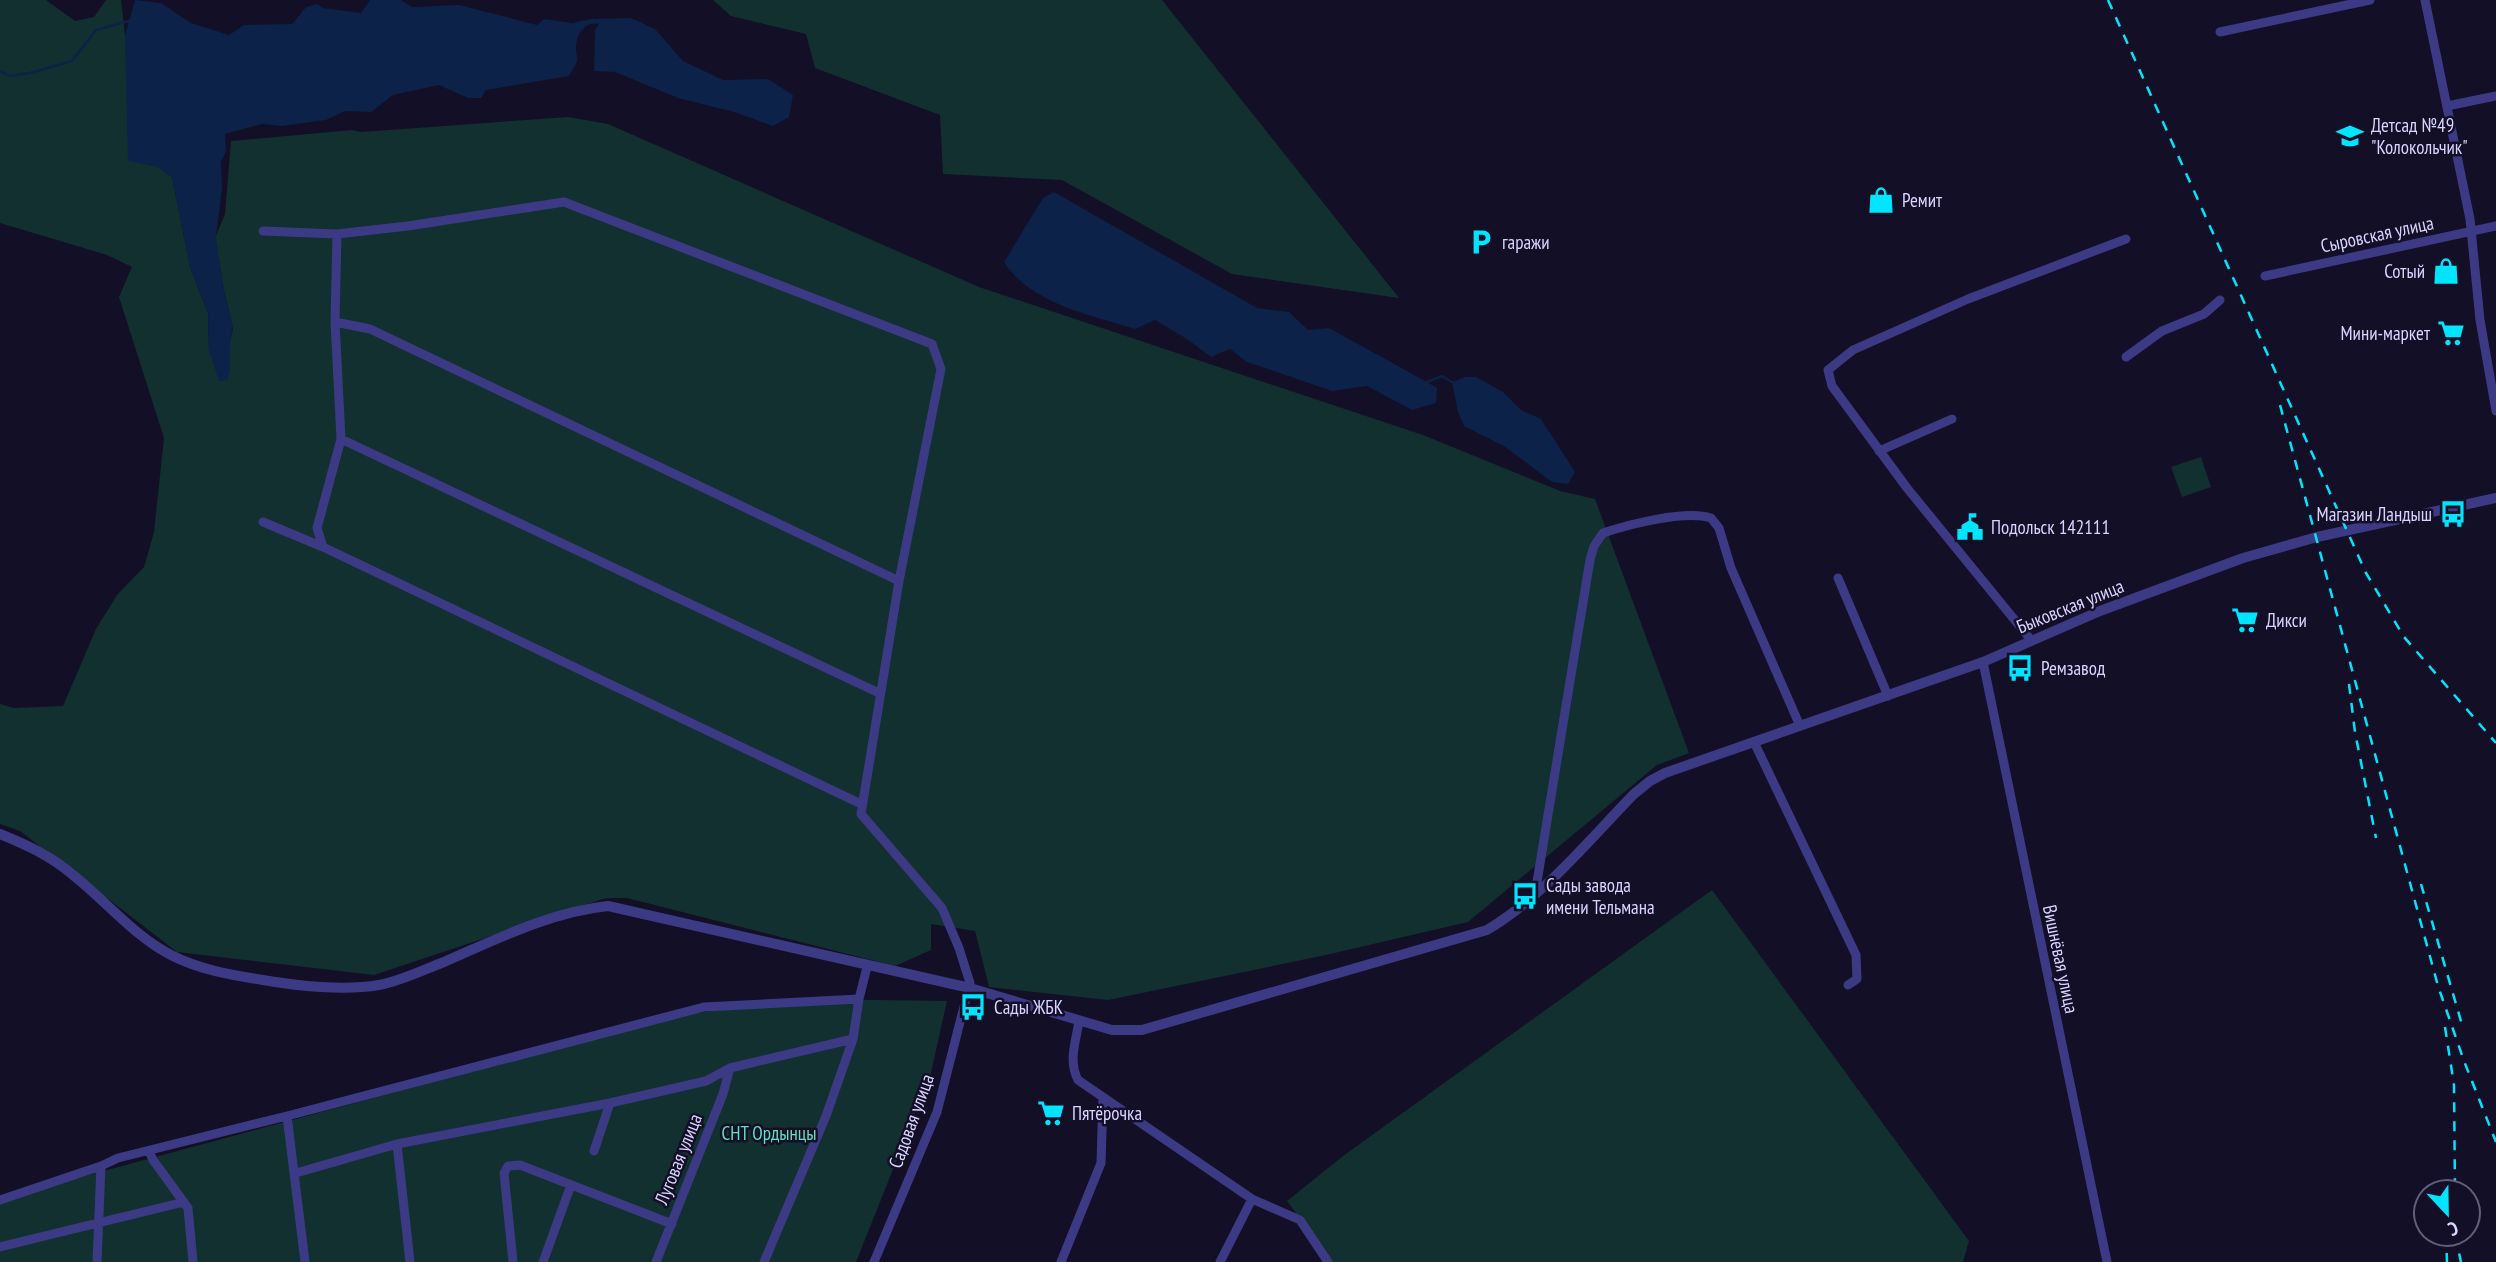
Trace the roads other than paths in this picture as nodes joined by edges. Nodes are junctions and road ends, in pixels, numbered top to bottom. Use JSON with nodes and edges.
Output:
{"nodes":[{"id":1,"x":2370,"y":0,"type":"edge"},
{"id":2,"x":2425,"y":0,"type":"edge"},
{"id":3,"x":2220,"y":32,"type":"dead end"},
{"id":4,"x":2496,"y":96,"type":"edge"},
{"id":5,"x":2447,"y":106,"type":"junction"},
{"id":6,"x":2496,"y":226,"type":"edge"},
{"id":7,"x":263,"y":231,"type":"dead end"},
{"id":8,"x":2472,"y":231,"type":"junction"},
{"id":9,"x":337,"y":234,"type":"junction"},
{"id":10,"x":2126,"y":239,"type":"dead end"},
{"id":11,"x":2265,"y":276,"type":"dead end"},
{"id":12,"x":2220,"y":300,"type":"dead end"},
{"id":13,"x":335,"y":321,"type":"junction"},
{"id":14,"x":2496,"y":346,"type":"edge"},
{"id":15,"x":2484,"y":348,"type":"junction"},
{"id":16,"x":2126,"y":357,"type":"dead end"},
{"id":17,"x":2496,"y":411,"type":"edge"},
{"id":18,"x":1952,"y":419,"type":"dead end"},
{"id":19,"x":341,"y":439,"type":"junction"},
{"id":20,"x":1879,"y":451,"type":"junction"},
{"id":21,"x":2496,"y":498,"type":"edge"},
{"id":22,"x":263,"y":522,"type":"dead end"},
{"id":23,"x":323,"y":547,"type":"junction"},
{"id":24,"x":1838,"y":578,"type":"dead end"},
{"id":25,"x":899,"y":581,"type":"junction"},
{"id":26,"x":2032,"y":639,"type":"junction"},
{"id":27,"x":1983,"y":662,"type":"junction"},
{"id":28,"x":879,"y":693,"type":"junction"},
{"id":29,"x":1888,"y":696,"type":"junction"},
{"id":30,"x":1800,"y":726,"type":"junction"},
{"id":31,"x":1754,"y":742,"type":"junction"},
{"id":32,"x":861,"y":804,"type":"junction"},
{"id":33,"x":0,"y":834,"type":"edge"},
{"id":34,"x":1535,"y":894,"type":"junction"},
{"id":35,"x":867,"y":967,"type":"junction"},
{"id":36,"x":1849,"y":985,"type":"dead end"},
{"id":37,"x":970,"y":988,"type":"junction"},
{"id":38,"x":859,"y":999,"type":"junction"},
{"id":39,"x":1079,"y":1021,"type":"junction"},
{"id":40,"x":853,"y":1039,"type":"junction"},
{"id":41,"x":730,"y":1068,"type":"junction"},
{"id":42,"x":1103,"y":1097,"type":"junction"},
{"id":43,"x":610,"y":1103,"type":"junction"},
{"id":44,"x":287,"y":1116,"type":"junction"},
{"id":45,"x":397,"y":1144,"type":"junction"},
{"id":46,"x":594,"y":1151,"type":"dead end"},
{"id":47,"x":149,"y":1152,"type":"junction"},
{"id":48,"x":101,"y":1166,"type":"junction"},
{"id":49,"x":296,"y":1173,"type":"junction"},
{"id":50,"x":571,"y":1185,"type":"junction"},
{"id":51,"x":1252,"y":1199,"type":"junction"},
{"id":52,"x":0,"y":1200,"type":"edge"},
{"id":53,"x":184,"y":1202,"type":"junction"},
{"id":54,"x":99,"y":1223,"type":"junction"},
{"id":55,"x":671,"y":1224,"type":"junction"},
{"id":56,"x":0,"y":1247,"type":"edge"},
{"id":57,"x":97,"y":1262,"type":"edge"},
{"id":58,"x":193,"y":1262,"type":"edge"},
{"id":59,"x":305,"y":1262,"type":"edge"},
{"id":60,"x":410,"y":1262,"type":"edge"},
{"id":61,"x":513,"y":1262,"type":"edge"},
{"id":62,"x":543,"y":1262,"type":"edge"},
{"id":63,"x":656,"y":1262,"type":"edge"},
{"id":64,"x":764,"y":1262,"type":"edge"},
{"id":65,"x":874,"y":1262,"type":"edge"},
{"id":66,"x":1061,"y":1262,"type":"edge"},
{"id":67,"x":1220,"y":1262,"type":"edge"},
{"id":68,"x":1328,"y":1262,"type":"edge"},
{"id":69,"x":2107,"y":1262,"type":"edge"}],
"edges":[{"from":1,"to":3,"type":"street"},
{"from":2,"to":5,"type":"street"},
{"from":4,"to":5,"type":"street"},
{"from":5,"to":8,"type":"street"},
{"from":6,"to":8,"type":"street","name":"Сыровская улица"},
{"from":7,"to":9,"type":"street"},
{"from":8,"to":11,"type":"street","name":"Сыровская улица"},
{"from":8,"to":15,"type":"street"},
{"from":9,"to":13,"type":"street"},
{"from":9,"to":25,"type":"street"},
{"from":10,"to":20,"type":"street"},
{"from":12,"to":16,"type":"street"},
{"from":13,"to":19,"type":"street"},
{"from":13,"to":25,"type":"street"},
{"from":14,"to":15,"type":"street"},
{"from":15,"to":17,"type":"street"},
{"from":18,"to":20,"type":"street"},
{"from":19,"to":23,"type":"street"},
{"from":19,"to":28,"type":"street"},
{"from":20,"to":26,"type":"street"},
{"from":21,"to":26,"type":"street","name":"Быковская улица"},
{"from":22,"to":23,"type":"street"},
{"from":23,"to":32,"type":"street"},
{"from":24,"to":29,"type":"street"},
{"from":25,"to":28,"type":"street"},
{"from":26,"to":27,"type":"street","name":"Быковская улица"},
{"from":27,"to":29,"type":"street","name":"Быковская улица"},
{"from":27,"to":69,"type":"street","name":"Вишнёвая улица"},
{"from":28,"to":32,"type":"street"},
{"from":29,"to":30,"type":"street","name":"Быковская улица"},
{"from":30,"to":31,"type":"street","name":"Быковская улица"},
{"from":30,"to":34,"type":"street"},
{"from":31,"to":34,"type":"street","name":"Быковская улица"},
{"from":31,"to":36,"type":"street"},
{"from":32,"to":37,"type":"street"},
{"from":33,"to":35,"type":"street","name":"Быковская улица"},
{"from":34,"to":39,"type":"street","name":"Быковская улица"},
{"from":35,"to":37,"type":"street","name":"Быковская улица"},
{"from":35,"to":38,"type":"street"},
{"from":37,"to":39,"type":"street","name":"Быковская улица"},
{"from":37,"to":65,"type":"street","name":"Садовая улица"},
{"from":38,"to":40,"type":"street"},
{"from":38,"to":44,"type":"street"},
{"from":39,"to":42,"type":"street"},
{"from":40,"to":41,"type":"street"},
{"from":40,"to":64,"type":"street"},
{"from":41,"to":43,"type":"street"},
{"from":41,"to":55,"type":"street","name":"Луговая улица"},
{"from":42,"to":51,"type":"street"},
{"from":42,"to":66,"type":"street"},
{"from":43,"to":45,"type":"street"},
{"from":43,"to":46,"type":"street"},
{"from":44,"to":47,"type":"street"},
{"from":44,"to":49,"type":"street"},
{"from":45,"to":49,"type":"street"},
{"from":45,"to":60,"type":"street"},
{"from":47,"to":48,"type":"street"},
{"from":47,"to":53,"type":"street"},
{"from":48,"to":52,"type":"street"},
{"from":48,"to":54,"type":"street"},
{"from":49,"to":59,"type":"street"},
{"from":50,"to":55,"type":"street"},
{"from":50,"to":61,"type":"street"},
{"from":50,"to":62,"type":"street"},
{"from":51,"to":67,"type":"street"},
{"from":51,"to":68,"type":"street"},
{"from":53,"to":54,"type":"street"},
{"from":53,"to":58,"type":"street"},
{"from":54,"to":56,"type":"street"},
{"from":54,"to":57,"type":"street"},
{"from":55,"to":63,"type":"street","name":"Луговая улица"}]}
